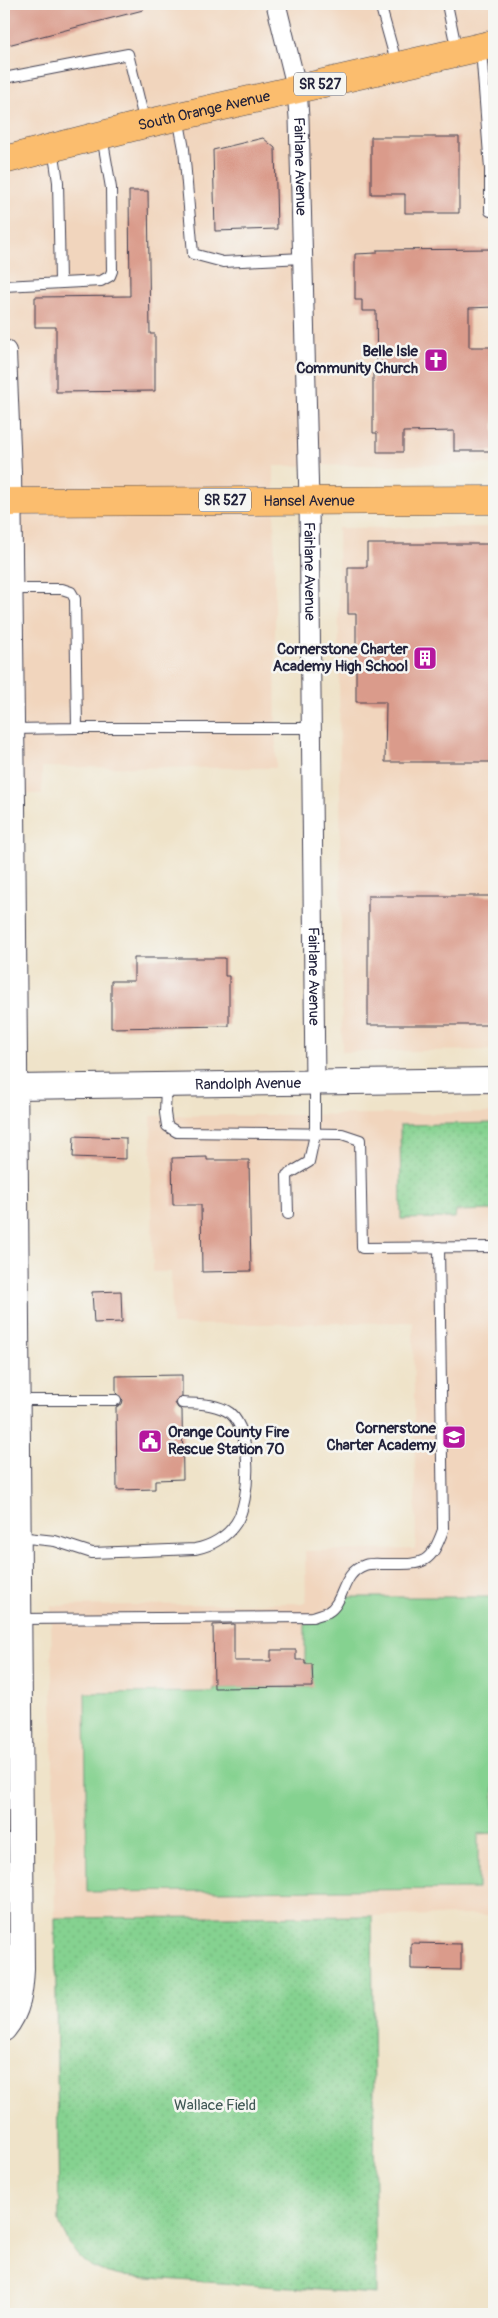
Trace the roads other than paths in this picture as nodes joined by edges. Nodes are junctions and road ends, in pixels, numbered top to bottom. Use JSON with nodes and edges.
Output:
{"nodes":[{"id":1,"x":276,"y":4,"type":"edge"},
{"id":2,"x":380,"y":4,"type":"edge"},
{"id":3,"x":447,"y":4,"type":"edge"},
{"id":4,"x":477,"y":48,"type":"edge"},
{"id":5,"x":397,"y":66,"type":"junction"},
{"id":6,"x":4,"y":78,"type":"edge"},
{"id":7,"x":296,"y":89,"type":"junction"},
{"id":8,"x":178,"y":116,"type":"junction"},
{"id":9,"x":145,"y":124,"type":"junction"},
{"id":10,"x":102,"y":135,"type":"junction"},
{"id":11,"x":53,"y":147,"type":"junction"},
{"id":12,"x":4,"y":160,"type":"edge"},
{"id":13,"x":492,"y":169,"type":"edge"},
{"id":14,"x":494,"y":211,"type":"edge"},
{"id":15,"x":303,"y":258,"type":"junction"},
{"id":16,"x":60,"y":282,"type":"junction"},
{"id":17,"x":4,"y":286,"type":"edge"},
{"id":18,"x":4,"y":352,"type":"edge"},
{"id":19,"x":4,"y":377,"type":"edge"},
{"id":20,"x":309,"y":500,"type":"junction"},
{"id":21,"x":494,"y":500,"type":"edge"},
{"id":22,"x":7,"y":502,"type":"edge"},
{"id":23,"x":10,"y":589,"type":"junction"},
{"id":24,"x":77,"y":728,"type":"junction"},
{"id":25,"x":311,"y":728,"type":"junction"},
{"id":26,"x":12,"y":729,"type":"junction"},
{"id":27,"x":494,"y":1080,"type":"edge"},
{"id":28,"x":315,"y":1082,"type":"junction"},
{"id":29,"x":166,"y":1085,"type":"junction"},
{"id":30,"x":10,"y":1087,"type":"edge"},
{"id":31,"x":315,"y":1134,"type":"junction"},
{"id":32,"x":288,"y":1214,"type":"dead end"},
{"id":33,"x":439,"y":1247,"type":"junction"},
{"id":34,"x":494,"y":1247,"type":"edge"},
{"id":35,"x":18,"y":1400,"type":"junction"},
{"id":36,"x":116,"y":1400,"type":"dead end"},
{"id":37,"x":182,"y":1403,"type":"dead end"},
{"id":38,"x":18,"y":1537,"type":"junction"},
{"id":39,"x":19,"y":1619,"type":"junction"},
{"id":40,"x":4,"y":2029,"type":"edge"}],
"edges":[{"from":1,"to":7,"type":"street","name":"Fairlane Avenue"},
{"from":2,"to":5,"type":"lane"},
{"from":3,"to":4,"type":"lane"},
{"from":4,"to":5,"type":"main road","name":"South Orange Avenue","number":"SR 527"},
{"from":4,"to":13,"type":"lane"},
{"from":5,"to":7,"type":"main road","name":"South Orange Avenue","number":"SR 527"},
{"from":6,"to":9,"type":"lane"},
{"from":7,"to":8,"type":"main road","name":"South Orange Avenue","number":"SR 527"},
{"from":7,"to":15,"type":"street","name":"Fairlane Avenue"},
{"from":8,"to":9,"type":"main road","name":"South Orange Avenue","number":"SR 527"},
{"from":8,"to":15,"type":"lane"},
{"from":9,"to":10,"type":"main road","name":"South Orange Avenue","number":"SR 527"},
{"from":10,"to":11,"type":"main road","name":"South Orange Avenue","number":"SR 527"},
{"from":10,"to":16,"type":"lane"},
{"from":11,"to":12,"type":"main road","name":"South Orange Avenue","number":"SR 527"},
{"from":11,"to":16,"type":"lane"},
{"from":13,"to":14,"type":"lane"},
{"from":15,"to":20,"type":"street","name":"Fairlane Avenue"},
{"from":16,"to":17,"type":"lane"},
{"from":18,"to":19,"type":"street"},
{"from":19,"to":22,"type":"street"},
{"from":20,"to":21,"type":"main road","name":"Hansel Avenue","number":"SR 527"},
{"from":20,"to":22,"type":"main road","name":"Hansel Avenue","number":"SR 527"},
{"from":20,"to":25,"type":"street","name":"Fairlane Avenue"},
{"from":22,"to":23,"type":"street"},
{"from":23,"to":24,"type":"lane"},
{"from":23,"to":26,"type":"street"},
{"from":24,"to":25,"type":"lane"},
{"from":24,"to":26,"type":"lane"},
{"from":25,"to":28,"type":"street","name":"Fairlane Avenue"},
{"from":26,"to":30,"type":"street"},
{"from":27,"to":28,"type":"street","name":"Randolph Avenue"},
{"from":28,"to":29,"type":"street","name":"Randolph Avenue"},
{"from":28,"to":31,"type":"lane"},
{"from":29,"to":30,"type":"street","name":"Randolph Avenue"},
{"from":29,"to":31,"type":"lane"},
{"from":30,"to":35,"type":"street"},
{"from":31,"to":32,"type":"lane"},
{"from":31,"to":33,"type":"lane"},
{"from":33,"to":34,"type":"lane"},
{"from":33,"to":39,"type":"lane"},
{"from":35,"to":36,"type":"lane"},
{"from":35,"to":38,"type":"street"},
{"from":37,"to":38,"type":"lane"},
{"from":38,"to":39,"type":"street"},
{"from":39,"to":40,"type":"street"}]}
